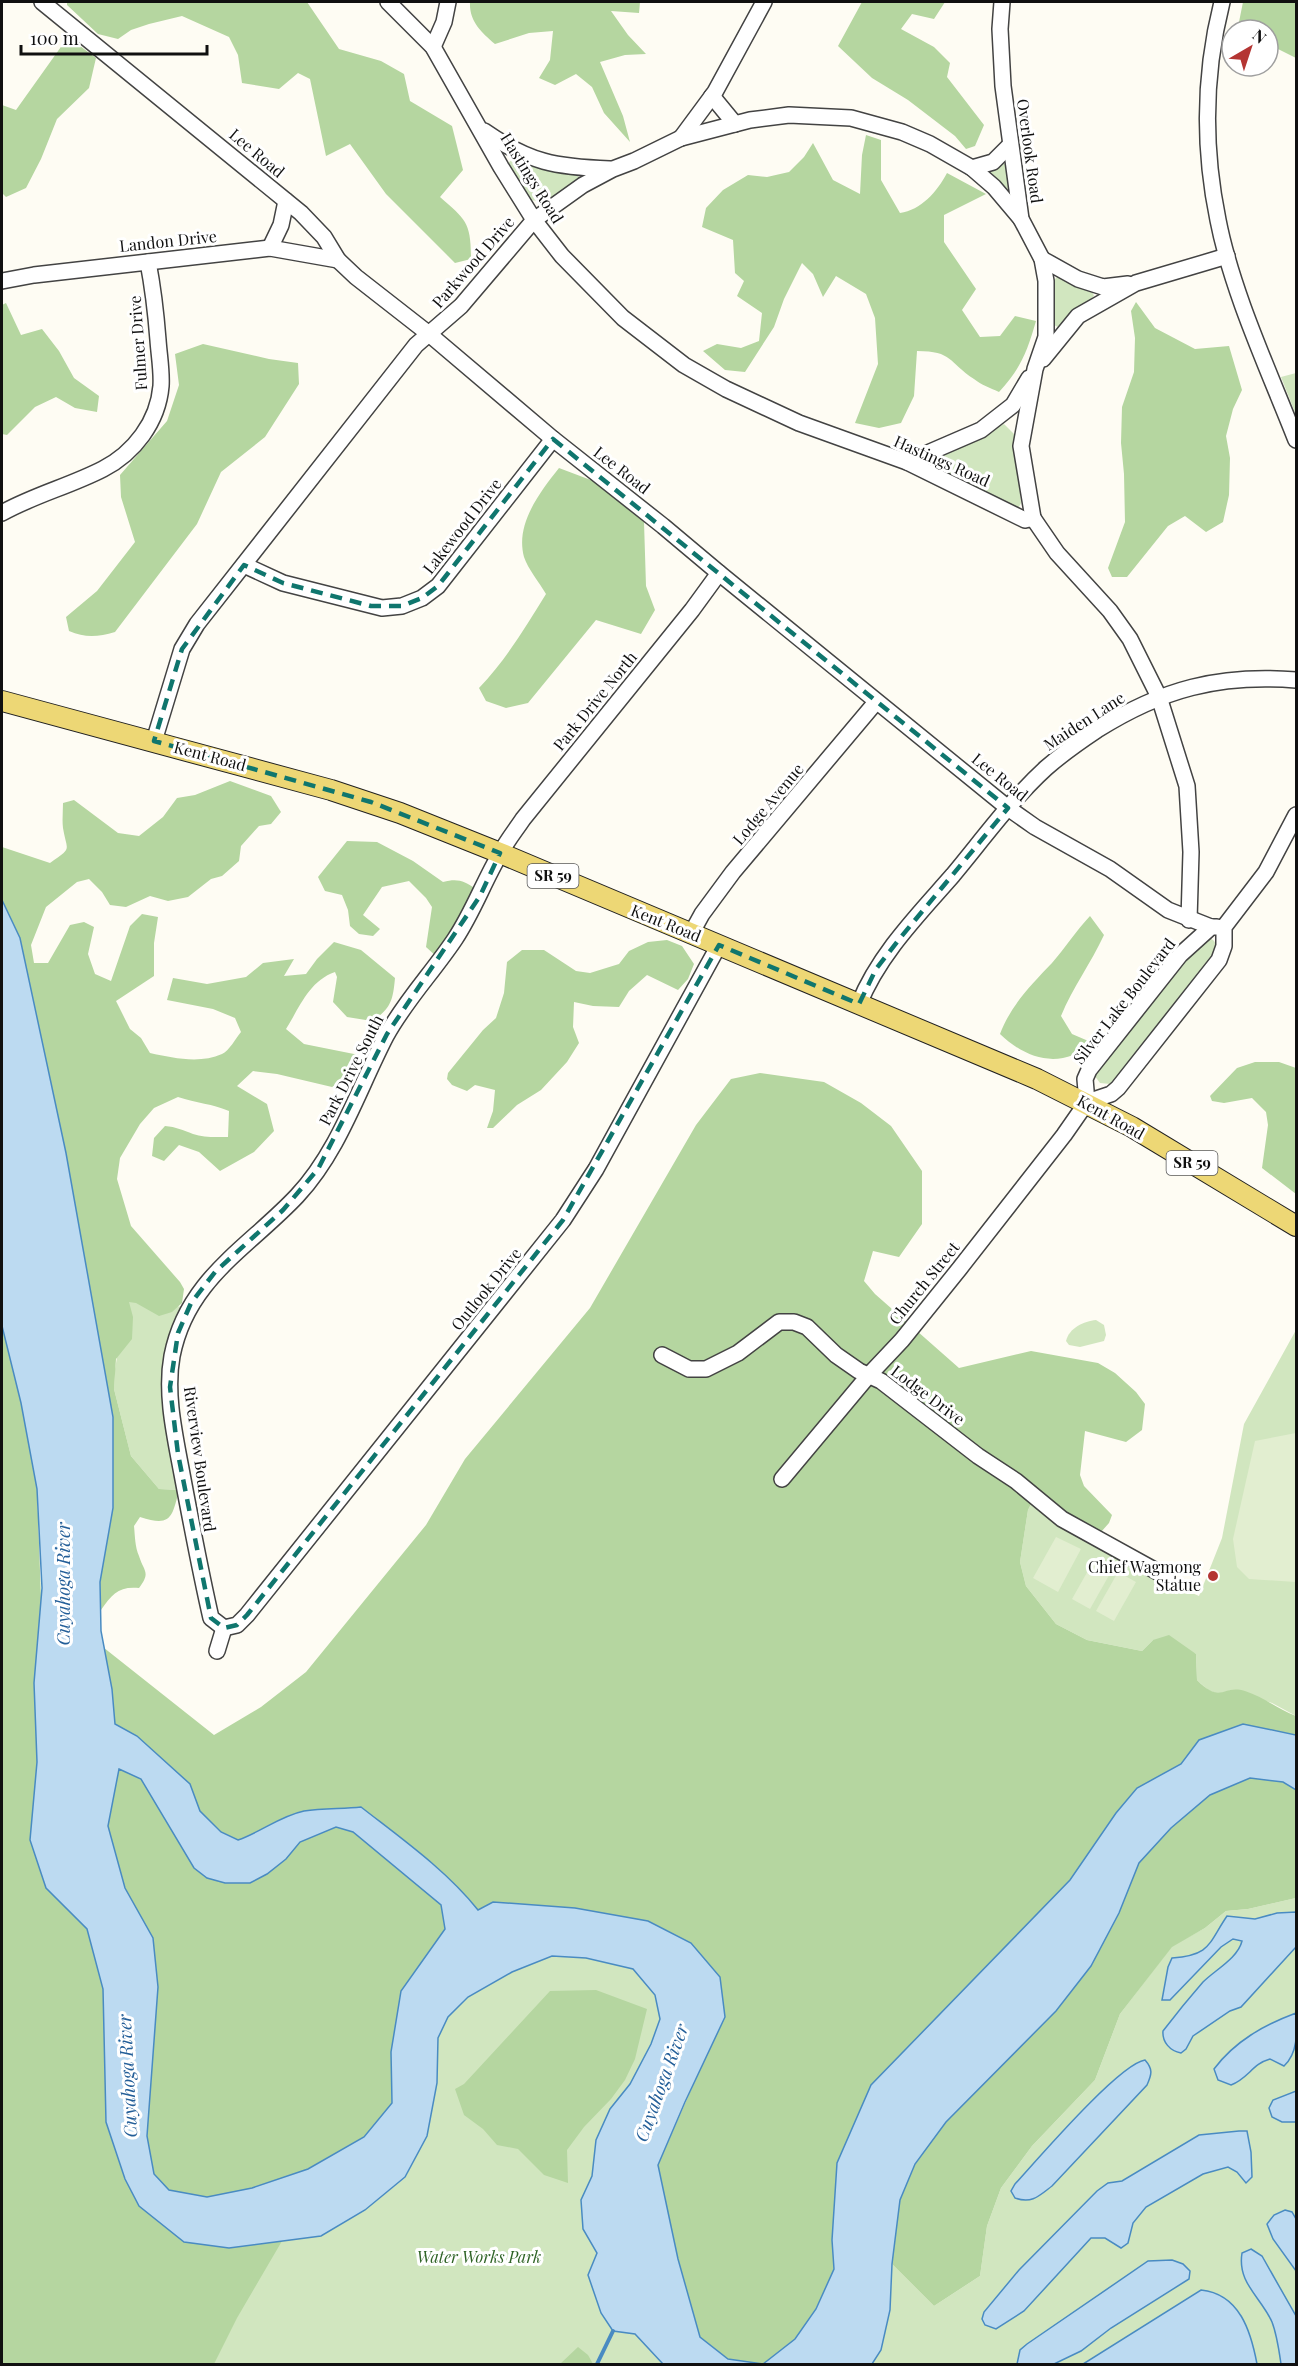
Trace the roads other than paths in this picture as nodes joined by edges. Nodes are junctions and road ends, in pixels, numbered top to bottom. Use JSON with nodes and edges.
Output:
{"nodes":[{"id":1,"x":42,"y":2,"type":"edge"},
{"id":2,"x":388,"y":2,"type":"edge"},
{"id":3,"x":448,"y":2,"type":"edge"},
{"id":4,"x":764,"y":2,"type":"edge"},
{"id":5,"x":1002,"y":2,"type":"edge"},
{"id":6,"x":1222,"y":2,"type":"edge"},
{"id":7,"x":434,"y":47,"type":"junction"},
{"id":8,"x":712,"y":96,"type":"junction"},
{"id":9,"x":735,"y":124,"type":"junction"},
{"id":10,"x":479,"y":128,"type":"junction"},
{"id":11,"x":681,"y":138,"type":"junction"},
{"id":12,"x":1010,"y":145,"type":"junction"},
{"id":13,"x":972,"y":168,"type":"junction"},
{"id":14,"x":613,"y":169,"type":"junction"},
{"id":15,"x":286,"y":201,"type":"junction"},
{"id":16,"x":1021,"y":219,"type":"junction"},
{"id":17,"x":534,"y":220,"type":"junction"},
{"id":18,"x":270,"y":248,"type":"junction"},
{"id":19,"x":1227,"y":256,"type":"junction"},
{"id":20,"x":1042,"y":259,"type":"junction"},
{"id":21,"x":338,"y":260,"type":"junction"},
{"id":22,"x":148,"y":262,"type":"junction"},
{"id":23,"x":2,"y":280,"type":"edge"},
{"id":24,"x":1136,"y":283,"type":"junction"},
{"id":25,"x":429,"y":334,"type":"junction"},
{"id":26,"x":1035,"y":369,"type":"junction"},
{"id":27,"x":553,"y":439,"type":"junction"},
{"id":28,"x":1296,"y":440,"type":"edge"},
{"id":29,"x":907,"y":462,"type":"junction"},
{"id":30,"x":2,"y":513,"type":"edge"},
{"id":31,"x":1033,"y":518,"type":"junction"},
{"id":32,"x":244,"y":565,"type":"junction"},
{"id":33,"x":718,"y":573,"type":"junction"},
{"id":34,"x":1296,"y":680,"type":"edge"},
{"id":35,"x":1159,"y":697,"type":"junction"},
{"id":36,"x":2,"y":701,"type":"edge"},
{"id":37,"x":876,"y":702,"type":"junction"},
{"id":38,"x":154,"y":741,"type":"junction"},
{"id":39,"x":1008,"y":808,"type":"junction"},
{"id":40,"x":1296,"y":815,"type":"edge"},
{"id":41,"x":500,"y":853,"type":"junction"},
{"id":42,"x":1189,"y":920,"type":"junction"},
{"id":43,"x":1217,"y":927,"type":"junction"},
{"id":44,"x":692,"y":934,"type":"junction"},
{"id":45,"x":719,"y":945,"type":"junction"},
{"id":46,"x":859,"y":1004,"type":"junction"},
{"id":47,"x":1087,"y":1102,"type":"junction"},
{"id":48,"x":1296,"y":1226,"type":"edge"},
{"id":49,"x":206,"y":1282,"type":"joint"},
{"id":50,"x":662,"y":1355,"type":"dead end"},
{"id":51,"x":869,"y":1375,"type":"junction"},
{"id":52,"x":782,"y":1479,"type":"dead end"},
{"id":53,"x":1167,"y":1577,"type":"dead end"},
{"id":54,"x":231,"y":1627,"type":"junction"},
{"id":55,"x":217,"y":1650,"type":"dead end"}],
"edges":[{"from":1,"to":15,"type":"street","name":"Lee Road"},
{"from":2,"to":7,"type":"street","name":"Hastings Road"},
{"from":3,"to":7,"type":"street"},
{"from":4,"to":8,"type":"street"},
{"from":5,"to":12,"type":"street","name":"Overlook Road"},
{"from":6,"to":19,"type":"street"},
{"from":7,"to":10,"type":"street","name":"Hastings Road"},
{"from":8,"to":9,"type":"street"},
{"from":8,"to":11,"type":"street"},
{"from":9,"to":11,"type":"street","name":"Parkwood Drive"},
{"from":9,"to":13,"type":"street","name":"Parkwood Drive"},
{"from":10,"to":14,"type":"street","name":"Hastings Road"},
{"from":10,"to":17,"type":"street","name":"Hastings Road"},
{"from":11,"to":14,"type":"street","name":"Parkwood Drive"},
{"from":12,"to":13,"type":"street"},
{"from":12,"to":16,"type":"street","name":"Overlook Road"},
{"from":13,"to":16,"type":"street","name":"Parkwood Drive"},
{"from":14,"to":17,"type":"street","name":"Parkwood Drive"},
{"from":15,"to":18,"type":"street"},
{"from":15,"to":21,"type":"street","name":"Lee Road"},
{"from":16,"to":20,"type":"street","name":"Overlook Road"},
{"from":17,"to":25,"type":"street","name":"Parkwood Drive"},
{"from":17,"to":29,"type":"street","name":"Hastings Road"},
{"from":18,"to":21,"type":"street","name":"Landon Drive"},
{"from":18,"to":22,"type":"street","name":"Landon Drive"},
{"from":19,"to":24,"type":"street"},
{"from":19,"to":28,"type":"street"},
{"from":20,"to":24,"type":"street"},
{"from":20,"to":26,"type":"street","name":"Overlook Road"},
{"from":21,"to":25,"type":"street","name":"Lee Road"},
{"from":22,"to":23,"type":"street","name":"Landon Drive"},
{"from":22,"to":30,"type":"street","name":"Fulmer Drive"},
{"from":24,"to":26,"type":"street"},
{"from":25,"to":27,"type":"street","name":"Lee Road"},
{"from":25,"to":32,"type":"street","name":"Parkwood Drive"},
{"from":26,"to":29,"type":"street"},
{"from":26,"to":31,"type":"street"},
{"from":27,"to":32,"type":"street","name":"Lakewood Drive"},
{"from":27,"to":33,"type":"street","name":"Lee Road"},
{"from":29,"to":31,"type":"street","name":"Hastings Road"},
{"from":31,"to":35,"type":"street"},
{"from":32,"to":38,"type":"street","name":"Parkwood Drive"},
{"from":33,"to":37,"type":"street","name":"Lee Road"},
{"from":33,"to":41,"type":"street","name":"Park Drive North"},
{"from":34,"to":35,"type":"street","name":"Maiden Lane"},
{"from":35,"to":39,"type":"street","name":"Maiden Lane"},
{"from":35,"to":42,"type":"street"},
{"from":36,"to":38,"type":"main road","name":"Kent Road","number":"SR 59"},
{"from":37,"to":39,"type":"street","name":"Lee Road"},
{"from":37,"to":44,"type":"street","name":"Lodge Avenue"},
{"from":38,"to":41,"type":"main road","name":"Kent Road","number":"SR 59"},
{"from":39,"to":42,"type":"street","name":"Lee Road"},
{"from":39,"to":46,"type":"street","name":"Maiden Lane"},
{"from":40,"to":43,"type":"street","name":"Silver Lake Boulevard"},
{"from":41,"to":44,"type":"main road","name":"Kent Road","number":"SR 59"},
{"from":41,"to":49,"type":"street","name":"Park Drive South"},
{"from":42,"to":43,"type":"street","name":"Lee Road"},
{"from":43,"to":47,"type":"street","name":"Silver Lake Boulevard"},
{"from":43,"to":47,"type":"street"},
{"from":44,"to":45,"type":"main road","name":"Kent Road","number":"SR 59"},
{"from":45,"to":46,"type":"main road","name":"Kent Road","number":"SR 59"},
{"from":45,"to":54,"type":"street","name":"Outlook Drive"},
{"from":46,"to":47,"type":"main road","name":"Kent Road","number":"SR 59"},
{"from":47,"to":48,"type":"main road","name":"Kent Road","number":"SR 59"},
{"from":47,"to":51,"type":"street","name":"Church Street"},
{"from":49,"to":54,"type":"street","name":"Riverview Boulevard"},
{"from":50,"to":51,"type":"street","name":"Lodge Drive"},
{"from":51,"to":52,"type":"street","name":"Church Street"},
{"from":51,"to":53,"type":"street","name":"Lodge Drive"},
{"from":54,"to":55,"type":"street"}]}
